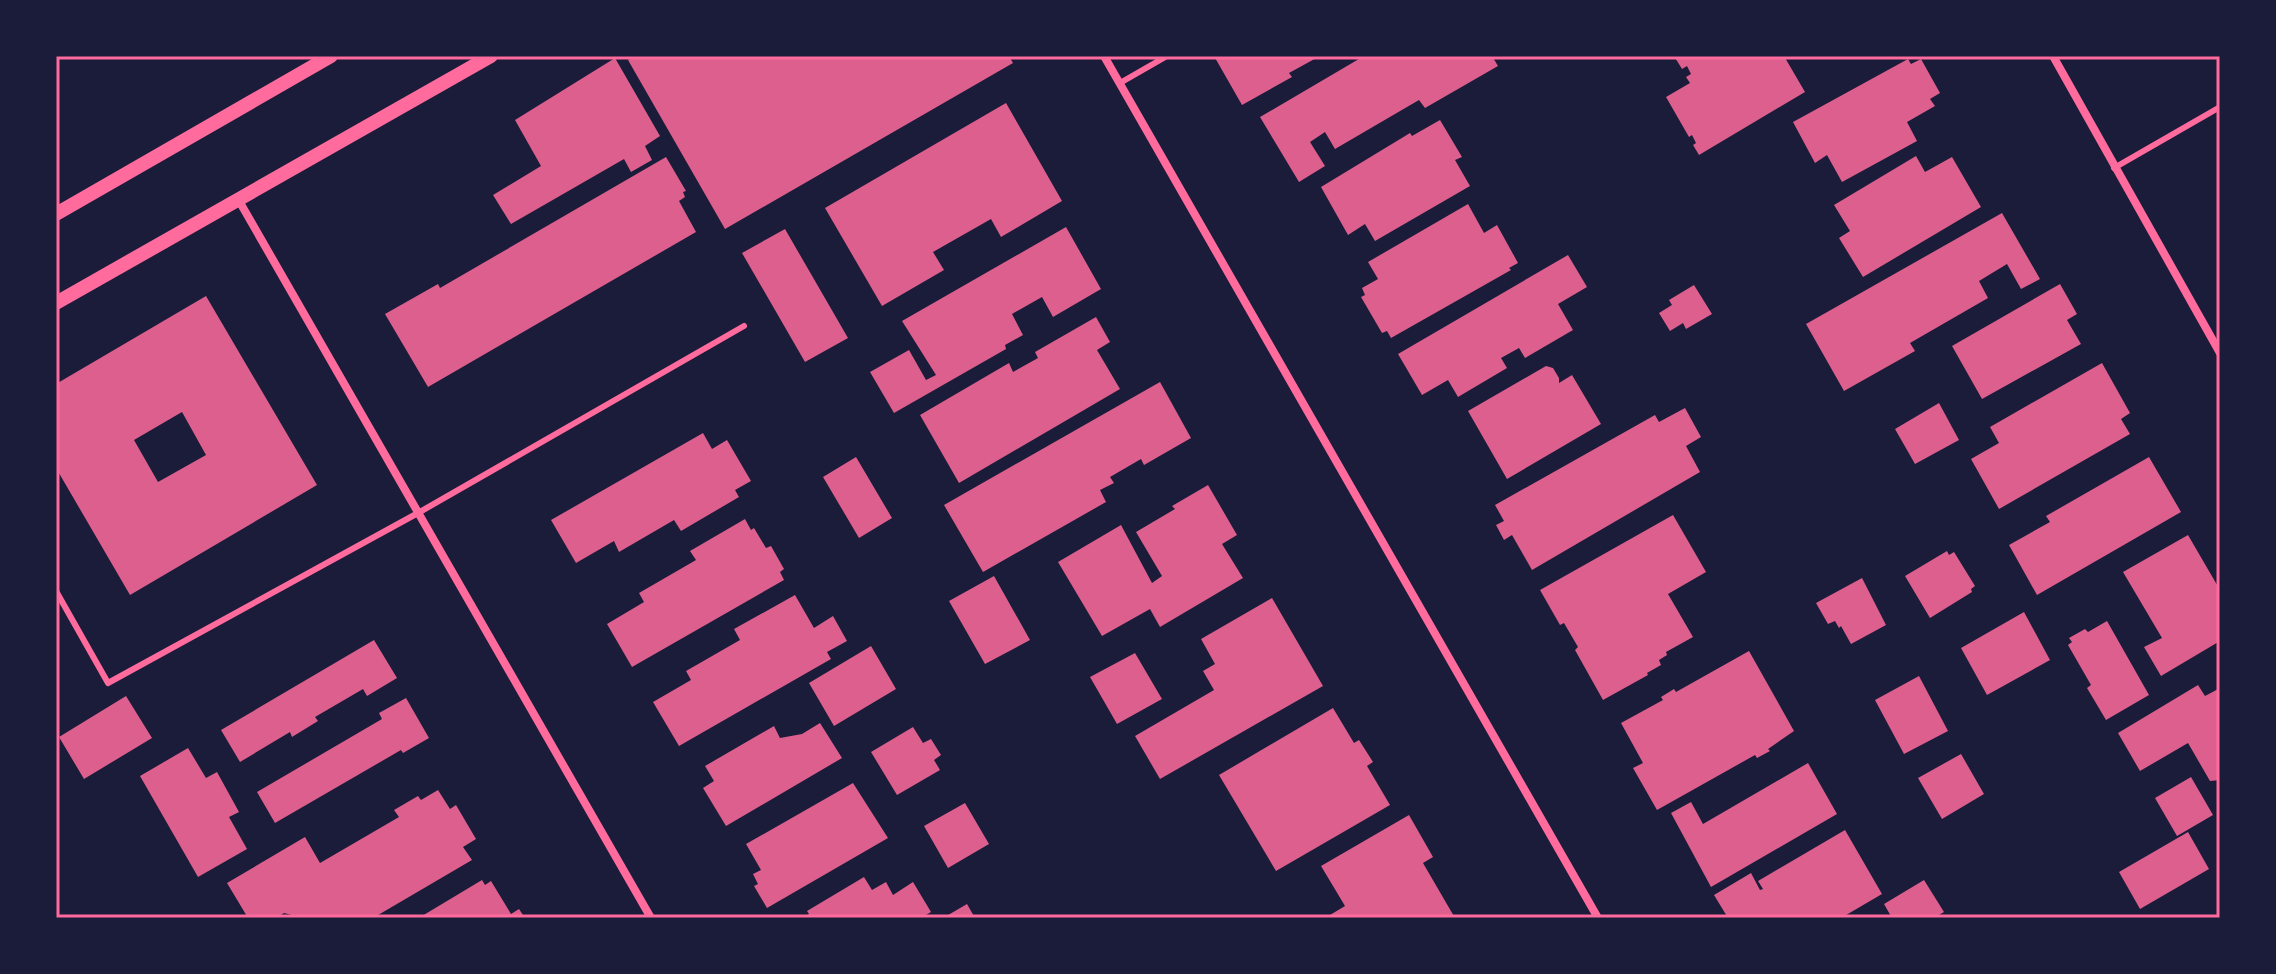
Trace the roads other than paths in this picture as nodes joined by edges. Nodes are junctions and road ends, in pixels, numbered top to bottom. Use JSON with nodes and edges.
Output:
{"nodes":[{"id":1,"x":331,"y":56,"type":"edge"},
{"id":2,"x":491,"y":56,"type":"edge"},
{"id":3,"x":1104,"y":56,"type":"edge"},
{"id":4,"x":1167,"y":56,"type":"edge"},
{"id":5,"x":2056,"y":57,"type":"edge"},
{"id":6,"x":1120,"y":83,"type":"junction"},
{"id":7,"x":2220,"y":107,"type":"edge"},
{"id":8,"x":2114,"y":168,"type":"junction"},
{"id":9,"x":238,"y":199,"type":"junction"},
{"id":10,"x":56,"y":214,"type":"edge"},
{"id":11,"x":56,"y":303,"type":"edge"},
{"id":12,"x":744,"y":326,"type":"dead end"},
{"id":13,"x":2220,"y":353,"type":"edge"},
{"id":14,"x":418,"y":513,"type":"junction"},
{"id":15,"x":56,"y":591,"type":"edge"},
{"id":16,"x":651,"y":918,"type":"edge"},
{"id":17,"x":1598,"y":918,"type":"edge"}],
"edges":[{"from":1,"to":10,"type":"street"},
{"from":2,"to":9,"type":"street"},
{"from":3,"to":6,"type":"street"},
{"from":4,"to":6,"type":"lane"},
{"from":5,"to":8,"type":"street"},
{"from":6,"to":17,"type":"street"},
{"from":7,"to":8,"type":"lane"},
{"from":8,"to":13,"type":"street"},
{"from":9,"to":11,"type":"street"},
{"from":9,"to":14,"type":"street"},
{"from":12,"to":14,"type":"lane"},
{"from":14,"to":15,"type":"lane"},
{"from":14,"to":16,"type":"street"}]}
